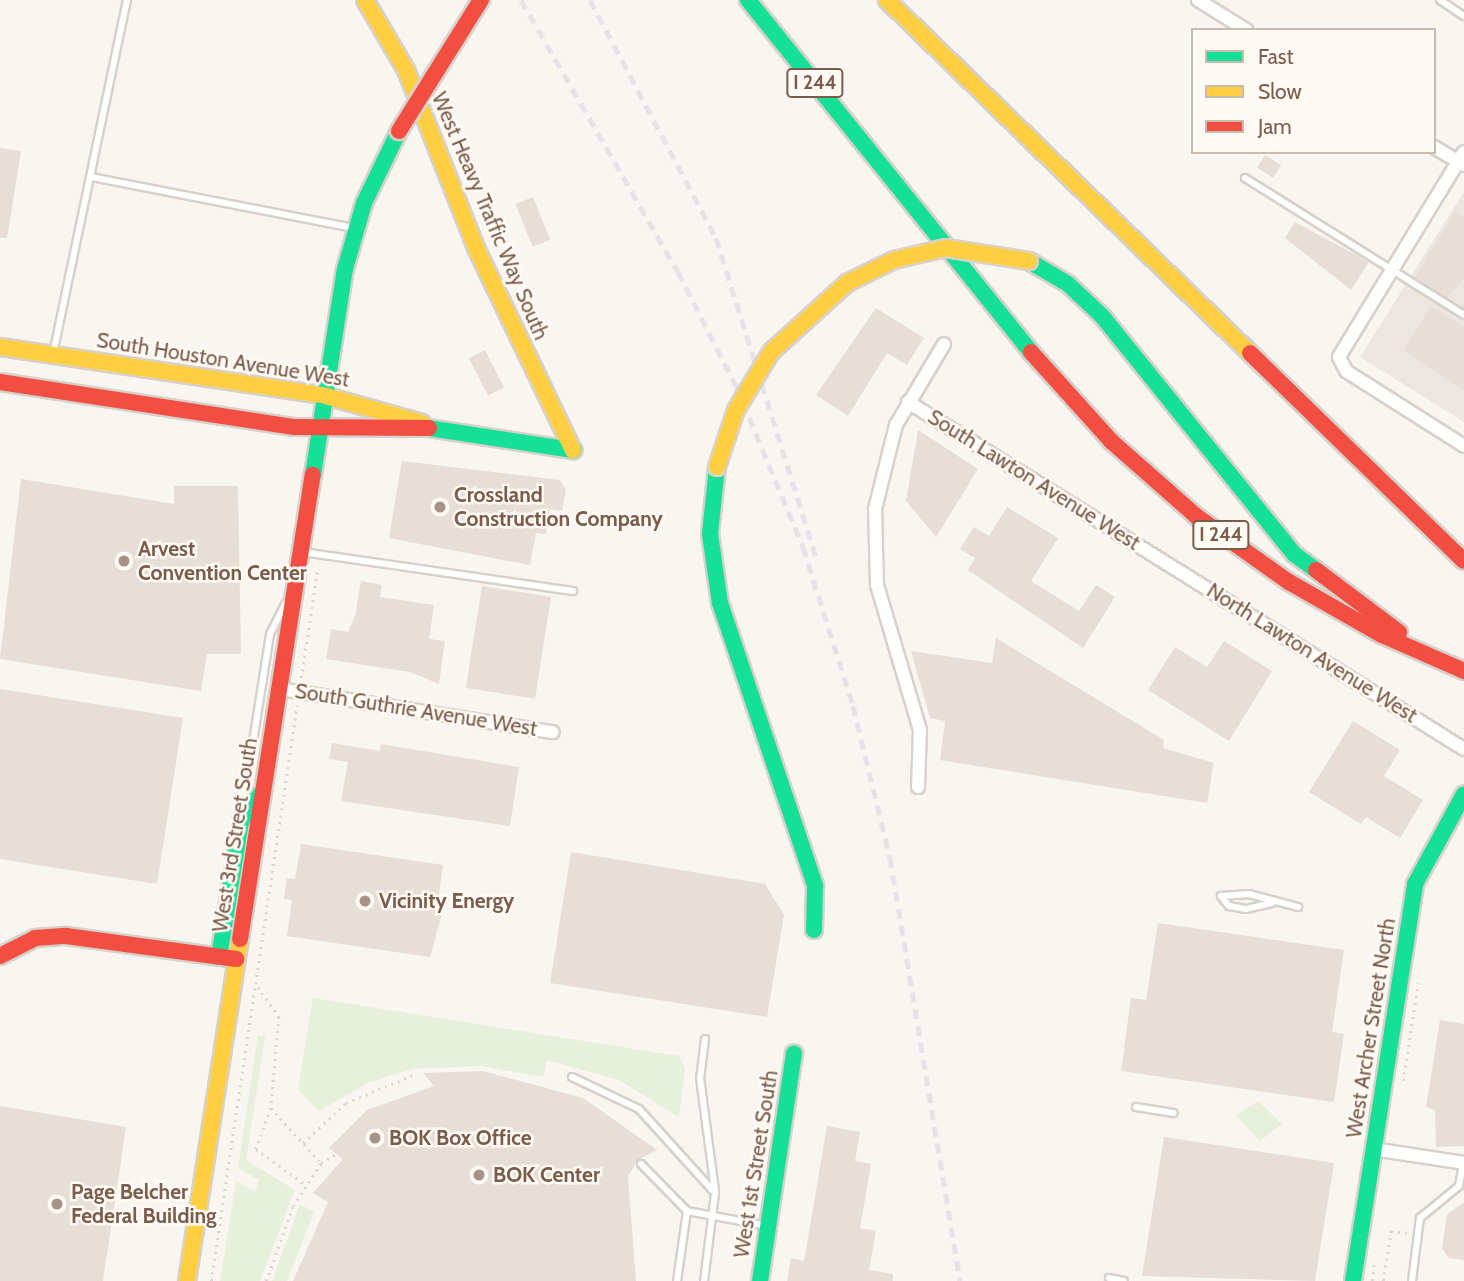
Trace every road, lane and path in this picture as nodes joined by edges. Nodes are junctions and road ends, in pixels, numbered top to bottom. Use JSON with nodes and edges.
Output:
{"nodes":[{"id":1,"x":127,"y":0,"type":"edge"},
{"id":2,"x":365,"y":0,"type":"edge"},
{"id":3,"x":481,"y":0,"type":"edge"},
{"id":4,"x":748,"y":0,"type":"edge"},
{"id":5,"x":887,"y":0,"type":"edge"},
{"id":6,"x":1198,"y":0,"type":"edge"},
{"id":7,"x":1440,"y":0,"type":"edge"},
{"id":8,"x":1464,"y":16,"type":"edge"},
{"id":9,"x":1243,"y":28,"type":"edge"},
{"id":10,"x":1436,"y":148,"type":"edge"},
{"id":11,"x":1462,"y":160,"type":"edge"},
{"id":12,"x":91,"y":177,"type":"junction"},
{"id":13,"x":1245,"y":178,"type":"dead end"},
{"id":14,"x":355,"y":228,"type":"junction"},
{"id":15,"x":1391,"y":269,"type":"junction"},
{"id":16,"x":1464,"y":316,"type":"edge"},
{"id":17,"x":944,"y":344,"type":"dead end"},
{"id":18,"x":0,"y":347,"type":"edge"},
{"id":19,"x":53,"y":354,"type":"junction"},
{"id":20,"x":0,"y":382,"type":"edge"},
{"id":21,"x":326,"y":396,"type":"junction"},
{"id":22,"x":908,"y":402,"type":"junction"},
{"id":23,"x":322,"y":426,"type":"junction"},
{"id":24,"x":436,"y":428,"type":"junction"},
{"id":25,"x":1464,"y":446,"type":"edge"},
{"id":26,"x":573,"y":450,"type":"joint"},
{"id":27,"x":302,"y":552,"type":"junction"},
{"id":28,"x":1159,"y":558,"type":"joint"},
{"id":29,"x":1464,"y":561,"type":"edge"},
{"id":30,"x":297,"y":581,"type":"junction"},
{"id":31,"x":573,"y":590,"type":"dead end"},
{"id":32,"x":1439,"y":661,"type":"junction"},
{"id":33,"x":1464,"y":671,"type":"edge"},
{"id":34,"x":280,"y":689,"type":"junction"},
{"id":35,"x":299,"y":692,"type":"junction"},
{"id":36,"x":553,"y":732,"type":"dead end"},
{"id":37,"x":252,"y":748,"type":"dead end"},
{"id":38,"x":1464,"y":749,"type":"edge"},
{"id":39,"x":918,"y":787,"type":"dead end"},
{"id":40,"x":1464,"y":794,"type":"edge"},
{"id":41,"x":1272,"y":904,"type":"junction"},
{"id":42,"x":1298,"y":907,"type":"dead end"},
{"id":43,"x":814,"y":930,"type":"dead end"},
{"id":44,"x":1,"y":953,"type":"edge"},
{"id":45,"x":228,"y":958,"type":"junction"},
{"id":46,"x":258,"y":987,"type":"dead end"},
{"id":47,"x":705,"y":1039,"type":"dead end"},
{"id":48,"x":794,"y":1054,"type":"dead end"},
{"id":49,"x":413,"y":1075,"type":"dead end"},
{"id":50,"x":572,"y":1077,"type":"dead end"},
{"id":51,"x":1136,"y":1107,"type":"dead end"},
{"id":52,"x":271,"y":1108,"type":"junction"},
{"id":53,"x":1174,"y":1113,"type":"dead end"},
{"id":54,"x":303,"y":1143,"type":"junction"},
{"id":55,"x":1373,"y":1149,"type":"junction"},
{"id":56,"x":336,"y":1154,"type":"dead end"},
{"id":57,"x":321,"y":1163,"type":"junction"},
{"id":58,"x":1463,"y":1163,"type":"edge"},
{"id":59,"x":641,"y":1164,"type":"dead end"},
{"id":60,"x":306,"y":1185,"type":"junction"},
{"id":61,"x":715,"y":1193,"type":"junction"},
{"id":62,"x":687,"y":1212,"type":"junction"},
{"id":63,"x":714,"y":1216,"type":"junction"},
{"id":64,"x":769,"y":1226,"type":"junction"},
{"id":65,"x":1418,"y":1234,"type":"junction"},
{"id":66,"x":1109,"y":1278,"type":"dead end"},
{"id":67,"x":187,"y":1281,"type":"edge"},
{"id":68,"x":211,"y":1281,"type":"edge"},
{"id":69,"x":266,"y":1281,"type":"edge"},
{"id":70,"x":677,"y":1281,"type":"edge"},
{"id":71,"x":704,"y":1281,"type":"edge"},
{"id":72,"x":760,"y":1281,"type":"edge"},
{"id":73,"x":1124,"y":1281,"type":"edge"},
{"id":74,"x":1353,"y":1281,"type":"edge"},
{"id":75,"x":1383,"y":1281,"type":"edge"},
{"id":76,"x":1412,"y":1281,"type":"edge"}],
"edges":[{"from":1,"to":12,"type":"lane"},
{"from":2,"to":26,"type":"main road","name":"West Heavy Traffic Way South"},
{"from":3,"to":14,"type":"main road","name":"West 3rd Street South","bridge":true},
{"from":4,"to":32,"type":"main road","number":"I 244"},
{"from":5,"to":29,"type":"main road"},
{"from":6,"to":9,"type":"street"},
{"from":7,"to":8,"type":"lane"},
{"from":10,"to":11,"type":"street"},
{"from":11,"to":15,"type":"street"},
{"from":12,"to":14,"type":"lane"},
{"from":12,"to":19,"type":"lane"},
{"from":13,"to":15,"type":"lane"},
{"from":14,"to":21,"type":"main road","name":"West 3rd Street South"},
{"from":15,"to":16,"type":"lane"},
{"from":15,"to":25,"type":"street"},
{"from":17,"to":22,"type":"street"},
{"from":18,"to":19,"type":"main road","name":"South Houston Avenue West"},
{"from":19,"to":21,"type":"main road","name":"South Houston Avenue West"},
{"from":20,"to":23,"type":"main road","name":"South Houston Avenue West"},
{"from":21,"to":23,"type":"main road","name":"West 3rd Street South"},
{"from":21,"to":24,"type":"main road","name":"South Houston Avenue West"},
{"from":22,"to":28,"type":"street","name":"South Lawton Avenue West"},
{"from":22,"to":39,"type":"street"},
{"from":23,"to":24,"type":"main road","name":"South Houston Avenue West"},
{"from":23,"to":27,"type":"main road","name":"West 3rd Street South"},
{"from":24,"to":26,"type":"main road","name":"South Houston Avenue West"},
{"from":27,"to":30,"type":"main road","name":"West 3rd Street South"},
{"from":27,"to":31,"type":"lane"},
{"from":28,"to":38,"type":"street","name":"North Lawton Avenue West"},
{"from":30,"to":34,"type":"main road","name":"West 3rd Street South"},
{"from":30,"to":37,"type":"lane","name":"West 3rd Street South"},
{"from":32,"to":33,"type":"main road","number":"I 244"},
{"from":32,"to":43,"type":"main road","bridge":true},
{"from":34,"to":35,"type":"street","name":"South Guthrie Avenue West"},
{"from":34,"to":45,"type":"main road","name":"West 3rd Street South"},
{"from":35,"to":36,"type":"street","name":"South Guthrie Avenue West"},
{"from":35,"to":68,"type":"path","name":"West 3rd Street South"},
{"from":40,"to":55,"type":"main road","name":"West Archer Street North"},
{"from":41,"to":41,"type":"lane"},
{"from":41,"to":42,"type":"lane"},
{"from":44,"to":45,"type":"main road"},
{"from":45,"to":67,"type":"main road","name":"West 3rd Street South"},
{"from":46,"to":52,"type":"path"},
{"from":47,"to":61,"type":"lane"},
{"from":48,"to":64,"type":"main road","name":"West 1st Street South"},
{"from":49,"to":54,"type":"path"},
{"from":50,"to":61,"type":"lane"},
{"from":51,"to":53,"type":"lane"},
{"from":52,"to":54,"type":"path"},
{"from":52,"to":60,"type":"path"},
{"from":54,"to":57,"type":"path"},
{"from":55,"to":58,"type":"street"},
{"from":55,"to":74,"type":"main road","name":"West Archer Street North"},
{"from":56,"to":57,"type":"path"},
{"from":57,"to":60,"type":"path"},
{"from":58,"to":65,"type":"lane"},
{"from":59,"to":62,"type":"lane"},
{"from":60,"to":69,"type":"path"},
{"from":61,"to":63,"type":"lane"},
{"from":62,"to":63,"type":"lane"},
{"from":62,"to":70,"type":"lane"},
{"from":63,"to":64,"type":"lane"},
{"from":63,"to":71,"type":"lane"},
{"from":64,"to":72,"type":"main road","name":"West 1st Street South"},
{"from":65,"to":75,"type":"path"},
{"from":65,"to":76,"type":"lane"},
{"from":66,"to":73,"type":"lane"}]}
